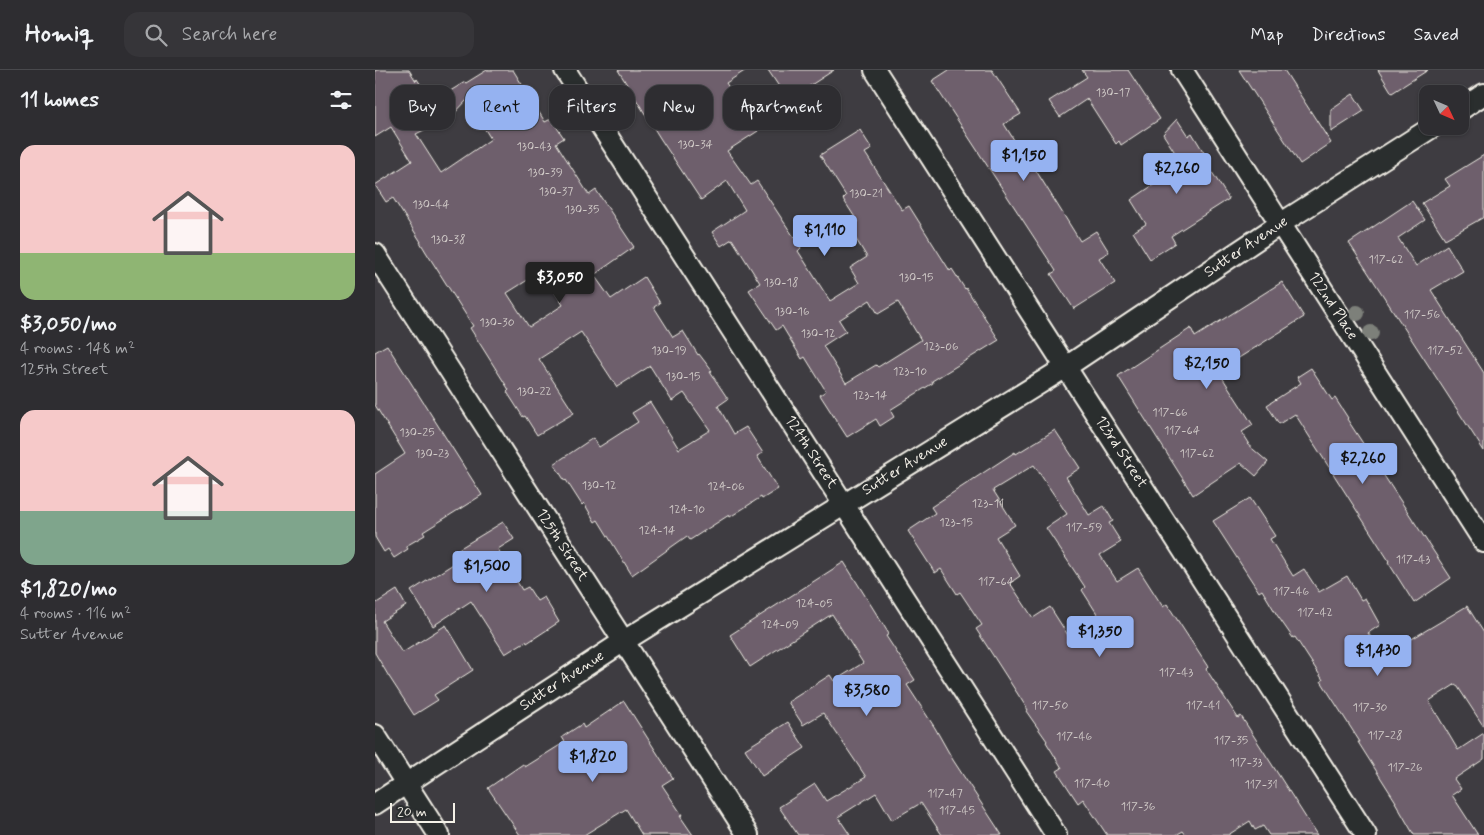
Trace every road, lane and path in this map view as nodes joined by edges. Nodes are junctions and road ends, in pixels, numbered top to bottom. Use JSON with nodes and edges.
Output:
{"nodes":[{"id":1,"x":565,"y":70,"type":"edge"},
{"id":2,"x":875,"y":70,"type":"edge"},
{"id":3,"x":1182,"y":70,"type":"edge"},
{"id":4,"x":1484,"y":94,"type":"edge"},
{"id":5,"x":1469,"y":104,"type":"edge"},
{"id":6,"x":1420,"y":135,"type":"edge"},
{"id":7,"x":1280,"y":224,"type":"junction"},
{"id":8,"x":375,"y":254,"type":"edge"},
{"id":9,"x":1066,"y":367,"type":"junction"},
{"id":10,"x":844,"y":504,"type":"junction"},
{"id":11,"x":1484,"y":542,"type":"edge"},
{"id":12,"x":623,"y":641,"type":"junction"},
{"id":13,"x":375,"y":735,"type":"edge"},
{"id":14,"x":406,"y":784,"type":"junction"},
{"id":15,"x":375,"y":804,"type":"edge"},
{"id":16,"x":439,"y":835,"type":"edge"},
{"id":17,"x":748,"y":835,"type":"edge"},
{"id":18,"x":1056,"y":835,"type":"edge"},
{"id":19,"x":1366,"y":835,"type":"edge"}],
"edges":[{"from":1,"to":10,"type":"street","name":"124th Street"},
{"from":2,"to":9,"type":"street","name":"123rd Street"},
{"from":3,"to":7,"type":"street","name":"122nd Place"},
{"from":4,"to":5,"type":"street"},
{"from":6,"to":7,"type":"street","name":"Sutter Avenue"},
{"from":7,"to":9,"type":"street","name":"Sutter Avenue"},
{"from":7,"to":11,"type":"street","name":"122nd Place"},
{"from":8,"to":12,"type":"street","name":"125th Street"},
{"from":9,"to":10,"type":"street","name":"Sutter Avenue"},
{"from":9,"to":19,"type":"street","name":"123rd Street"},
{"from":10,"to":12,"type":"street","name":"Sutter Avenue"},
{"from":10,"to":18,"type":"street","name":"124th Street"},
{"from":12,"to":14,"type":"street","name":"Sutter Avenue"},
{"from":12,"to":17,"type":"street","name":"125th Street"},
{"from":13,"to":14,"type":"street"},
{"from":14,"to":15,"type":"street","name":"Sutter Avenue"},
{"from":14,"to":16,"type":"street"}]}
